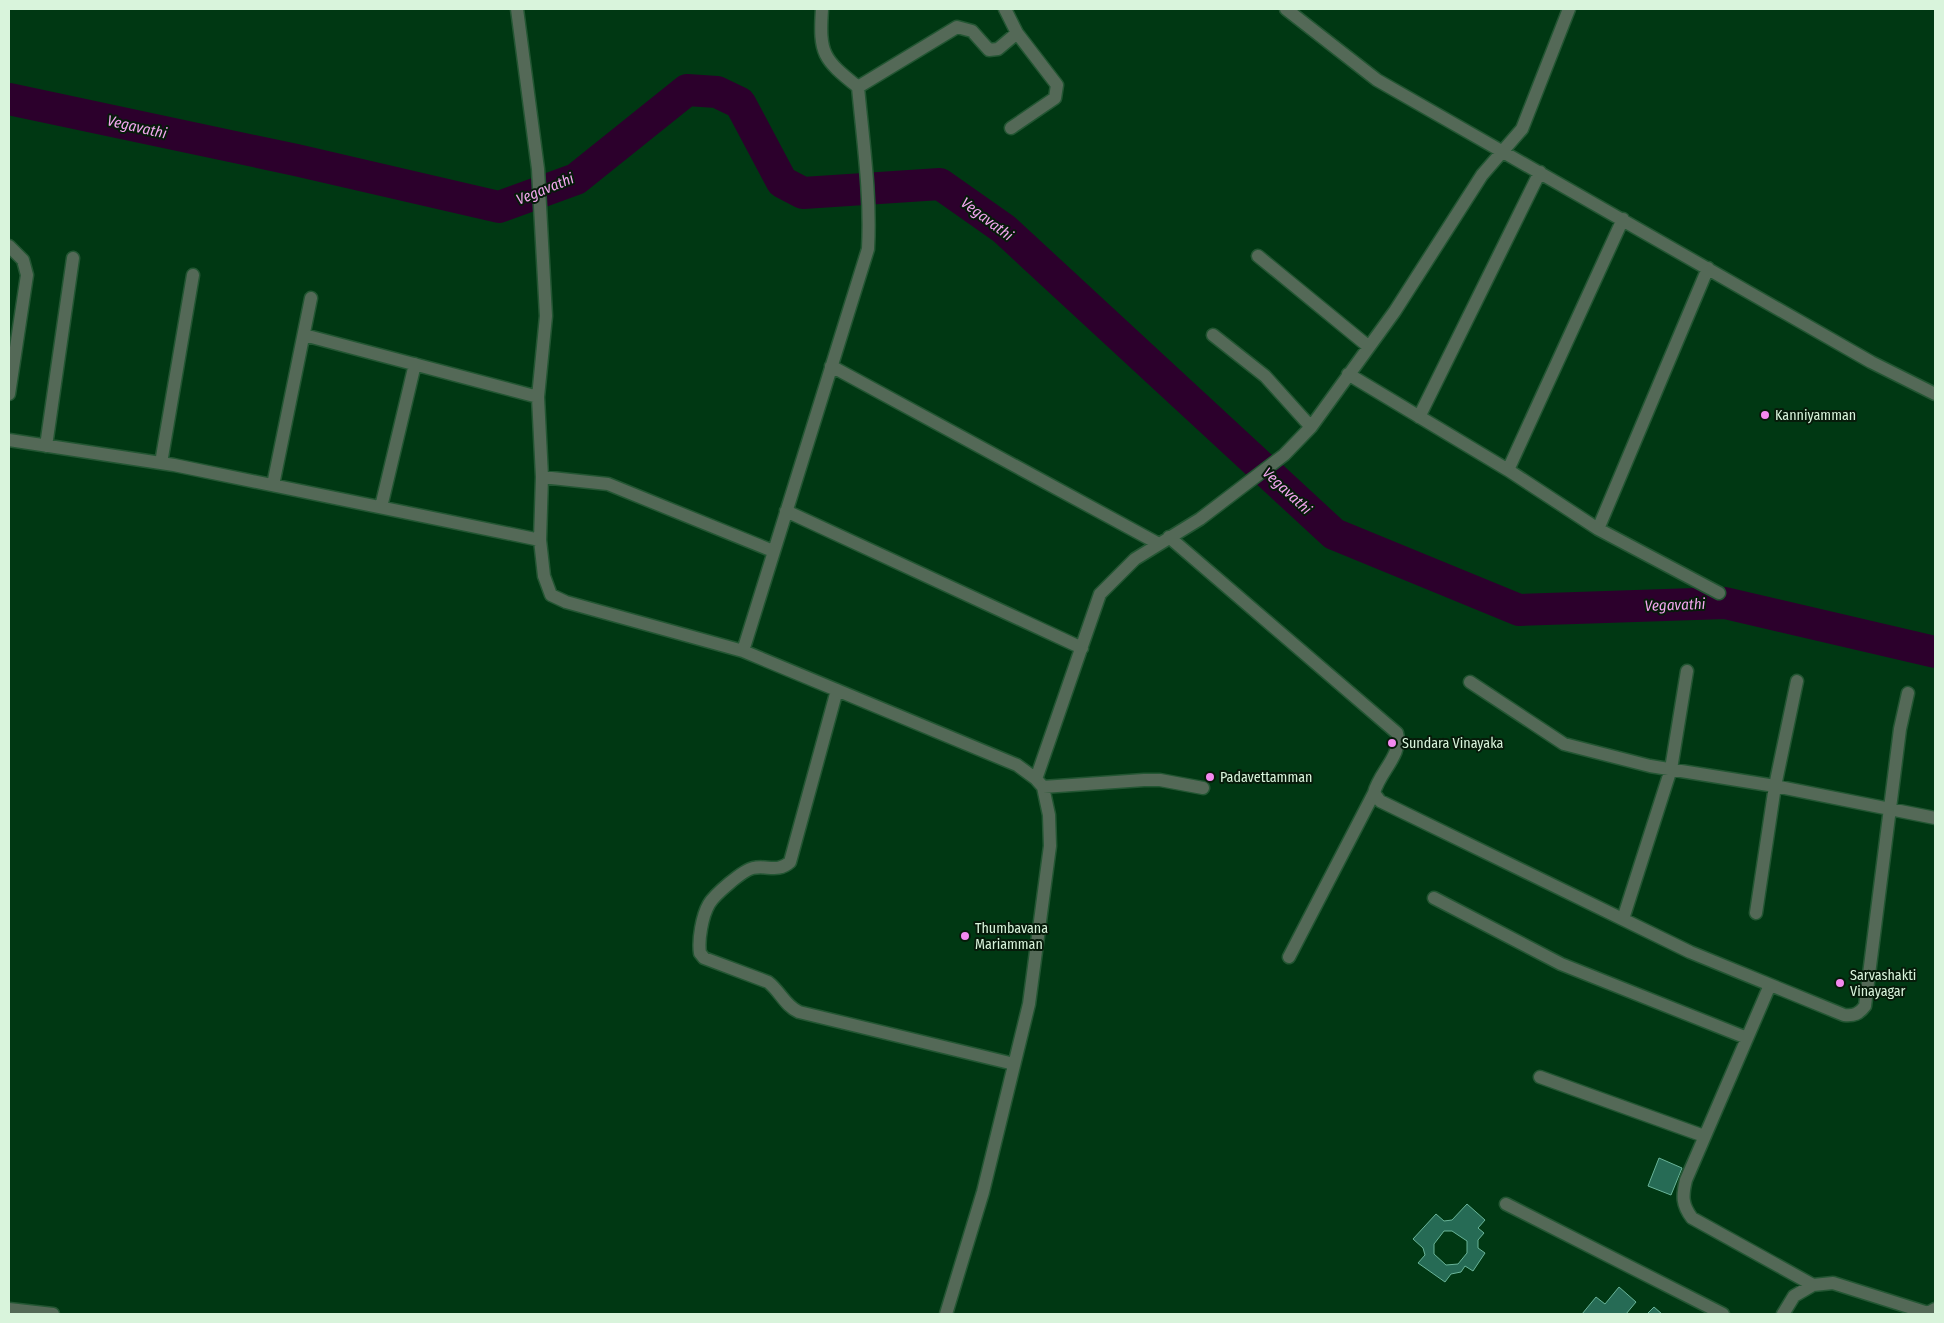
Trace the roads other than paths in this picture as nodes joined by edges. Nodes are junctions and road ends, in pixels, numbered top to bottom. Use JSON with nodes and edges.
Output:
{"nodes":[{"id":1,"x":517,"y":9,"type":"edge"},
{"id":2,"x":822,"y":9,"type":"edge"},
{"id":3,"x":1005,"y":9,"type":"edge"},
{"id":4,"x":1286,"y":9,"type":"edge"},
{"id":5,"x":1569,"y":9,"type":"edge"},
{"id":6,"x":1017,"y":33,"type":"junction"},
{"id":7,"x":858,"y":87,"type":"junction"},
{"id":8,"x":1011,"y":128,"type":"dead end"},
{"id":9,"x":1503,"y":151,"type":"junction"},
{"id":10,"x":1540,"y":172,"type":"junction"},
{"id":11,"x":1624,"y":220,"type":"junction"},
{"id":12,"x":9,"y":246,"type":"edge"},
{"id":13,"x":1258,"y":256,"type":"dead end"},
{"id":14,"x":72,"y":258,"type":"dead end"},
{"id":15,"x":1708,"y":268,"type":"junction"},
{"id":16,"x":193,"y":275,"type":"dead end"},
{"id":17,"x":311,"y":298,"type":"dead end"},
{"id":18,"x":304,"y":335,"type":"junction"},
{"id":19,"x":1213,"y":335,"type":"dead end"},
{"id":20,"x":1369,"y":346,"type":"junction"},
{"id":21,"x":415,"y":364,"type":"junction"},
{"id":22,"x":831,"y":366,"type":"junction"},
{"id":23,"x":1348,"y":374,"type":"junction"},
{"id":24,"x":9,"y":394,"type":"edge"},
{"id":25,"x":1935,"y":394,"type":"edge"},
{"id":26,"x":538,"y":397,"type":"junction"},
{"id":27,"x":1419,"y":417,"type":"junction"},
{"id":28,"x":1311,"y":427,"type":"junction"},
{"id":29,"x":9,"y":440,"type":"edge"},
{"id":30,"x":46,"y":446,"type":"junction"},
{"id":31,"x":161,"y":463,"type":"junction"},
{"id":32,"x":1508,"y":470,"type":"junction"},
{"id":33,"x":542,"y":478,"type":"junction"},
{"id":34,"x":273,"y":486,"type":"junction"},
{"id":35,"x":381,"y":507,"type":"junction"},
{"id":36,"x":786,"y":511,"type":"junction"},
{"id":37,"x":1598,"y":529,"type":"junction"},
{"id":38,"x":540,"y":540,"type":"junction"},
{"id":39,"x":1164,"y":540,"type":"junction"},
{"id":40,"x":773,"y":551,"type":"junction"},
{"id":41,"x":1719,"y":593,"type":"dead end"},
{"id":42,"x":1082,"y":648,"type":"junction"},
{"id":43,"x":743,"y":651,"type":"junction"},
{"id":44,"x":1687,"y":671,"type":"dead end"},
{"id":45,"x":1797,"y":681,"type":"dead end"},
{"id":46,"x":1470,"y":682,"type":"dead end"},
{"id":47,"x":837,"y":690,"type":"junction"},
{"id":48,"x":1908,"y":693,"type":"dead end"},
{"id":49,"x":1671,"y":769,"type":"junction"},
{"id":50,"x":1039,"y":783,"type":"junction"},
{"id":51,"x":1775,"y":786,"type":"junction"},
{"id":52,"x":1203,"y":788,"type":"dead end"},
{"id":53,"x":1374,"y":793,"type":"junction"},
{"id":54,"x":1890,"y":808,"type":"junction"},
{"id":55,"x":1935,"y":818,"type":"edge"},
{"id":56,"x":1434,"y":898,"type":"dead end"},
{"id":57,"x":1756,"y":913,"type":"dead end"},
{"id":58,"x":1623,"y":920,"type":"junction"},
{"id":59,"x":1289,"y":958,"type":"dead end"},
{"id":60,"x":1770,"y":985,"type":"junction"},
{"id":61,"x":1747,"y":1038,"type":"junction"},
{"id":62,"x":1014,"y":1064,"type":"junction"},
{"id":63,"x":1540,"y":1077,"type":"dead end"},
{"id":64,"x":1704,"y":1136,"type":"junction"},
{"id":65,"x":1506,"y":1204,"type":"dead end"},
{"id":66,"x":1813,"y":1285,"type":"junction"},
{"id":67,"x":9,"y":1309,"type":"edge"},
{"id":68,"x":1932,"y":1312,"type":"edge"},
{"id":69,"x":54,"y":1314,"type":"edge"},
{"id":70,"x":946,"y":1314,"type":"edge"},
{"id":71,"x":1723,"y":1314,"type":"edge"},
{"id":72,"x":1783,"y":1314,"type":"edge"}],
"edges":[{"from":1,"to":26,"type":"street"},
{"from":2,"to":7,"type":"street"},
{"from":3,"to":6,"type":"street"},
{"from":4,"to":9,"type":"street"},
{"from":5,"to":9,"type":"street"},
{"from":6,"to":7,"type":"street"},
{"from":6,"to":8,"type":"street"},
{"from":7,"to":22,"type":"street"},
{"from":9,"to":10,"type":"street"},
{"from":9,"to":20,"type":"street"},
{"from":10,"to":11,"type":"street"},
{"from":10,"to":27,"type":"street"},
{"from":11,"to":15,"type":"street"},
{"from":11,"to":32,"type":"street"},
{"from":12,"to":24,"type":"street"},
{"from":13,"to":20,"type":"street"},
{"from":14,"to":30,"type":"street"},
{"from":15,"to":25,"type":"street"},
{"from":15,"to":37,"type":"street"},
{"from":16,"to":31,"type":"street"},
{"from":17,"to":18,"type":"street"},
{"from":18,"to":21,"type":"street"},
{"from":18,"to":34,"type":"street"},
{"from":19,"to":28,"type":"street"},
{"from":20,"to":23,"type":"street"},
{"from":21,"to":26,"type":"street"},
{"from":21,"to":35,"type":"street"},
{"from":22,"to":36,"type":"street"},
{"from":22,"to":39,"type":"street"},
{"from":23,"to":27,"type":"street"},
{"from":23,"to":28,"type":"street"},
{"from":26,"to":33,"type":"street"},
{"from":27,"to":32,"type":"street"},
{"from":28,"to":39,"type":"street"},
{"from":29,"to":30,"type":"street"},
{"from":30,"to":31,"type":"street"},
{"from":31,"to":34,"type":"street"},
{"from":32,"to":37,"type":"street"},
{"from":33,"to":38,"type":"street"},
{"from":33,"to":40,"type":"street"},
{"from":34,"to":35,"type":"street"},
{"from":35,"to":38,"type":"street"},
{"from":36,"to":40,"type":"street"},
{"from":36,"to":42,"type":"street"},
{"from":37,"to":41,"type":"street"},
{"from":38,"to":43,"type":"street"},
{"from":39,"to":42,"type":"street"},
{"from":39,"to":53,"type":"street"},
{"from":40,"to":43,"type":"street"},
{"from":42,"to":50,"type":"street"},
{"from":43,"to":47,"type":"street"},
{"from":44,"to":49,"type":"street"},
{"from":45,"to":51,"type":"street"},
{"from":46,"to":49,"type":"street"},
{"from":47,"to":50,"type":"street"},
{"from":47,"to":62,"type":"street"},
{"from":48,"to":54,"type":"street"},
{"from":49,"to":51,"type":"street"},
{"from":49,"to":58,"type":"street"},
{"from":50,"to":52,"type":"street"},
{"from":50,"to":62,"type":"street"},
{"from":51,"to":54,"type":"street"},
{"from":51,"to":57,"type":"street"},
{"from":53,"to":58,"type":"street"},
{"from":53,"to":59,"type":"street"},
{"from":54,"to":55,"type":"street"},
{"from":54,"to":60,"type":"street"},
{"from":56,"to":61,"type":"street"},
{"from":58,"to":60,"type":"street"},
{"from":60,"to":61,"type":"street"},
{"from":61,"to":64,"type":"street"},
{"from":62,"to":70,"type":"street"},
{"from":63,"to":64,"type":"street"},
{"from":64,"to":66,"type":"street"},
{"from":65,"to":71,"type":"street"},
{"from":66,"to":68,"type":"street"},
{"from":66,"to":72,"type":"street"},
{"from":67,"to":69,"type":"street"}]}
